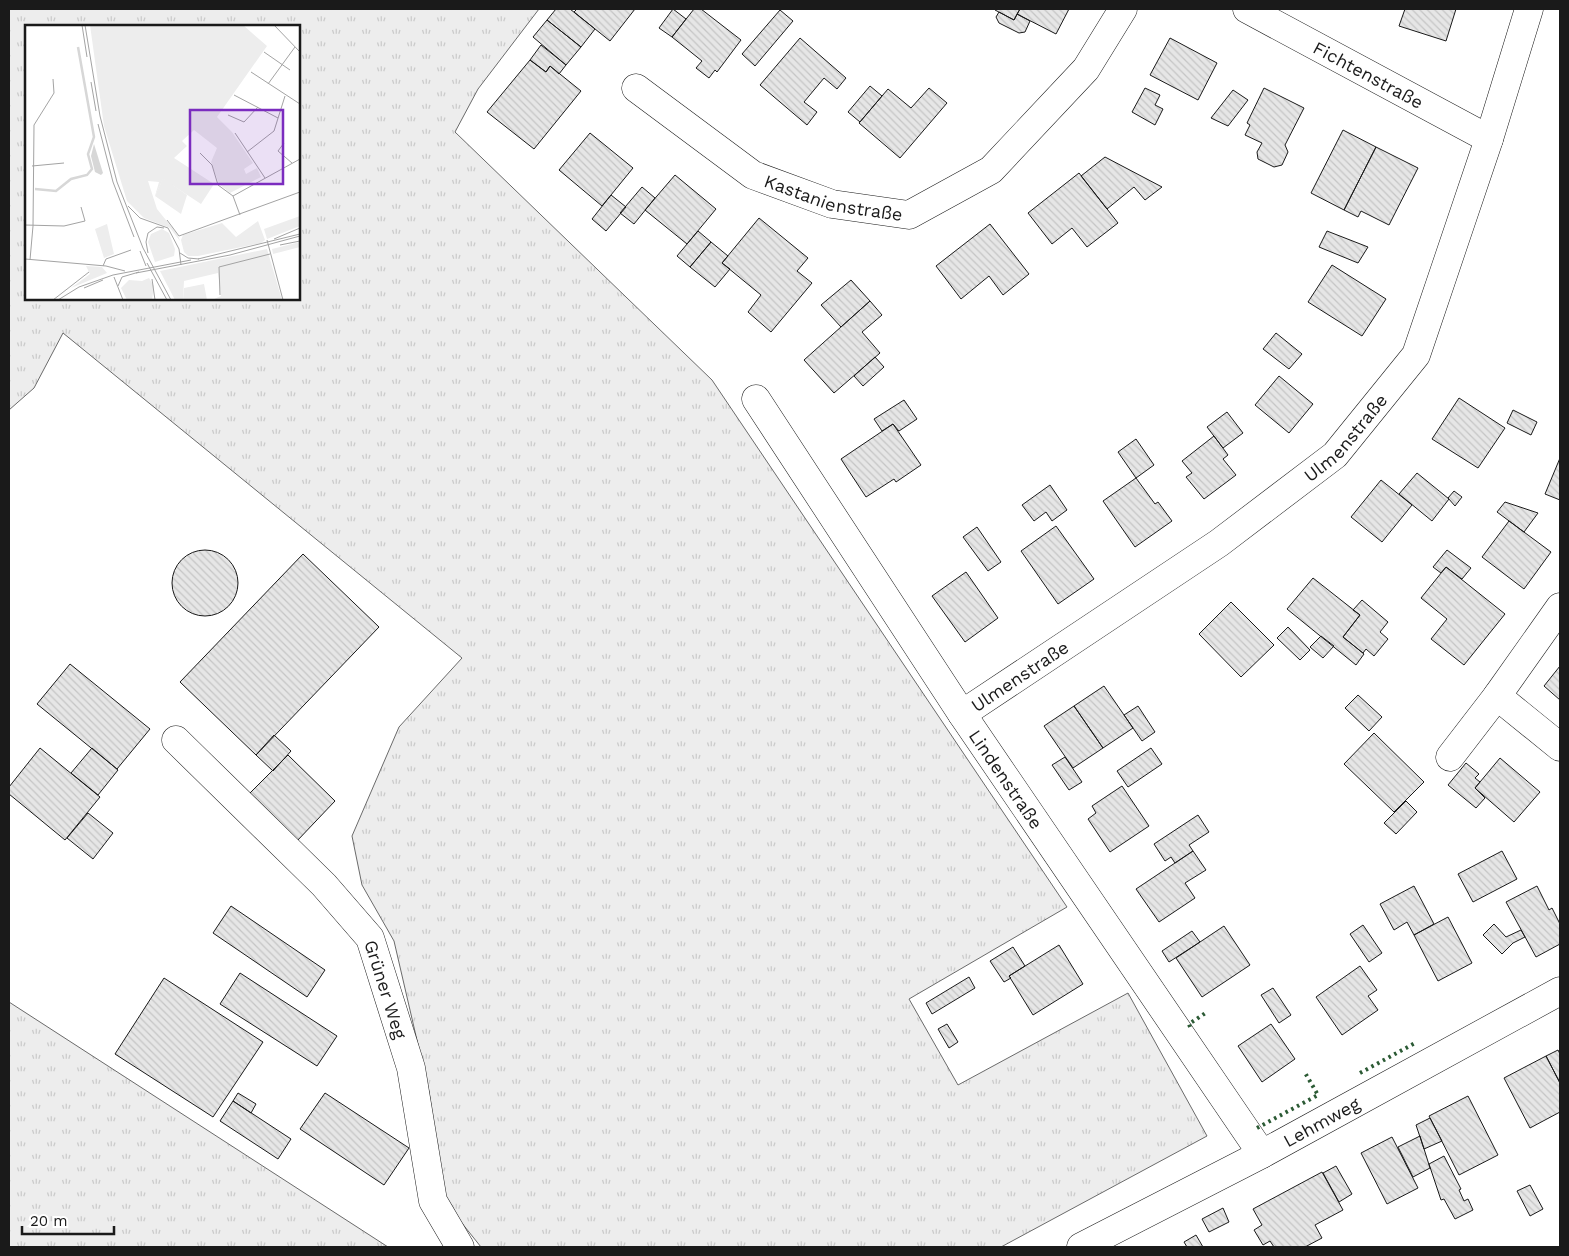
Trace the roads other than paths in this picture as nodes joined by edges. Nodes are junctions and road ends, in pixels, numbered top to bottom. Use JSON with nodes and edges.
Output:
{"nodes":[{"id":1,"x":1123,"y":9,"type":"edge"},
{"id":2,"x":1247,"y":9,"type":"edge"},
{"id":3,"x":1529,"y":9,"type":"edge"},
{"id":4,"x":636,"y":88,"type":"dead end"},
{"id":5,"x":1488,"y":139,"type":"junction"},
{"id":6,"x":756,"y":399,"type":"dead end"},
{"id":7,"x":1560,"y":607,"type":"edge"},
{"id":8,"x":1496,"y":696,"type":"junction"},
{"id":9,"x":962,"y":714,"type":"junction"},
{"id":10,"x":176,"y":740,"type":"dead end"},
{"id":11,"x":1560,"y":747,"type":"edge"},
{"id":12,"x":1450,"y":757,"type":"dead end"},
{"id":13,"x":1560,"y":991,"type":"edge"},
{"id":14,"x":1262,"y":1154,"type":"junction"},
{"id":15,"x":460,"y":1247,"type":"edge"},
{"id":16,"x":1081,"y":1247,"type":"edge"}],
"edges":[{"from":1,"to":4,"type":"street","name":"Kastanienstraße"},
{"from":2,"to":5,"type":"street","name":"Fichtenstraße"},
{"from":3,"to":5,"type":"street","name":"Ulmenstraße"},
{"from":5,"to":9,"type":"street","name":"Ulmenstraße"},
{"from":6,"to":9,"type":"street","name":"Lindenstraße"},
{"from":7,"to":8,"type":"street"},
{"from":8,"to":11,"type":"street"},
{"from":8,"to":12,"type":"street"},
{"from":9,"to":14,"type":"street","name":"Lindenstraße"},
{"from":10,"to":15,"type":"street","name":"Grüner Weg"},
{"from":13,"to":14,"type":"street","name":"Lehmweg"},
{"from":14,"to":16,"type":"street","name":"Lehmweg"}]}
